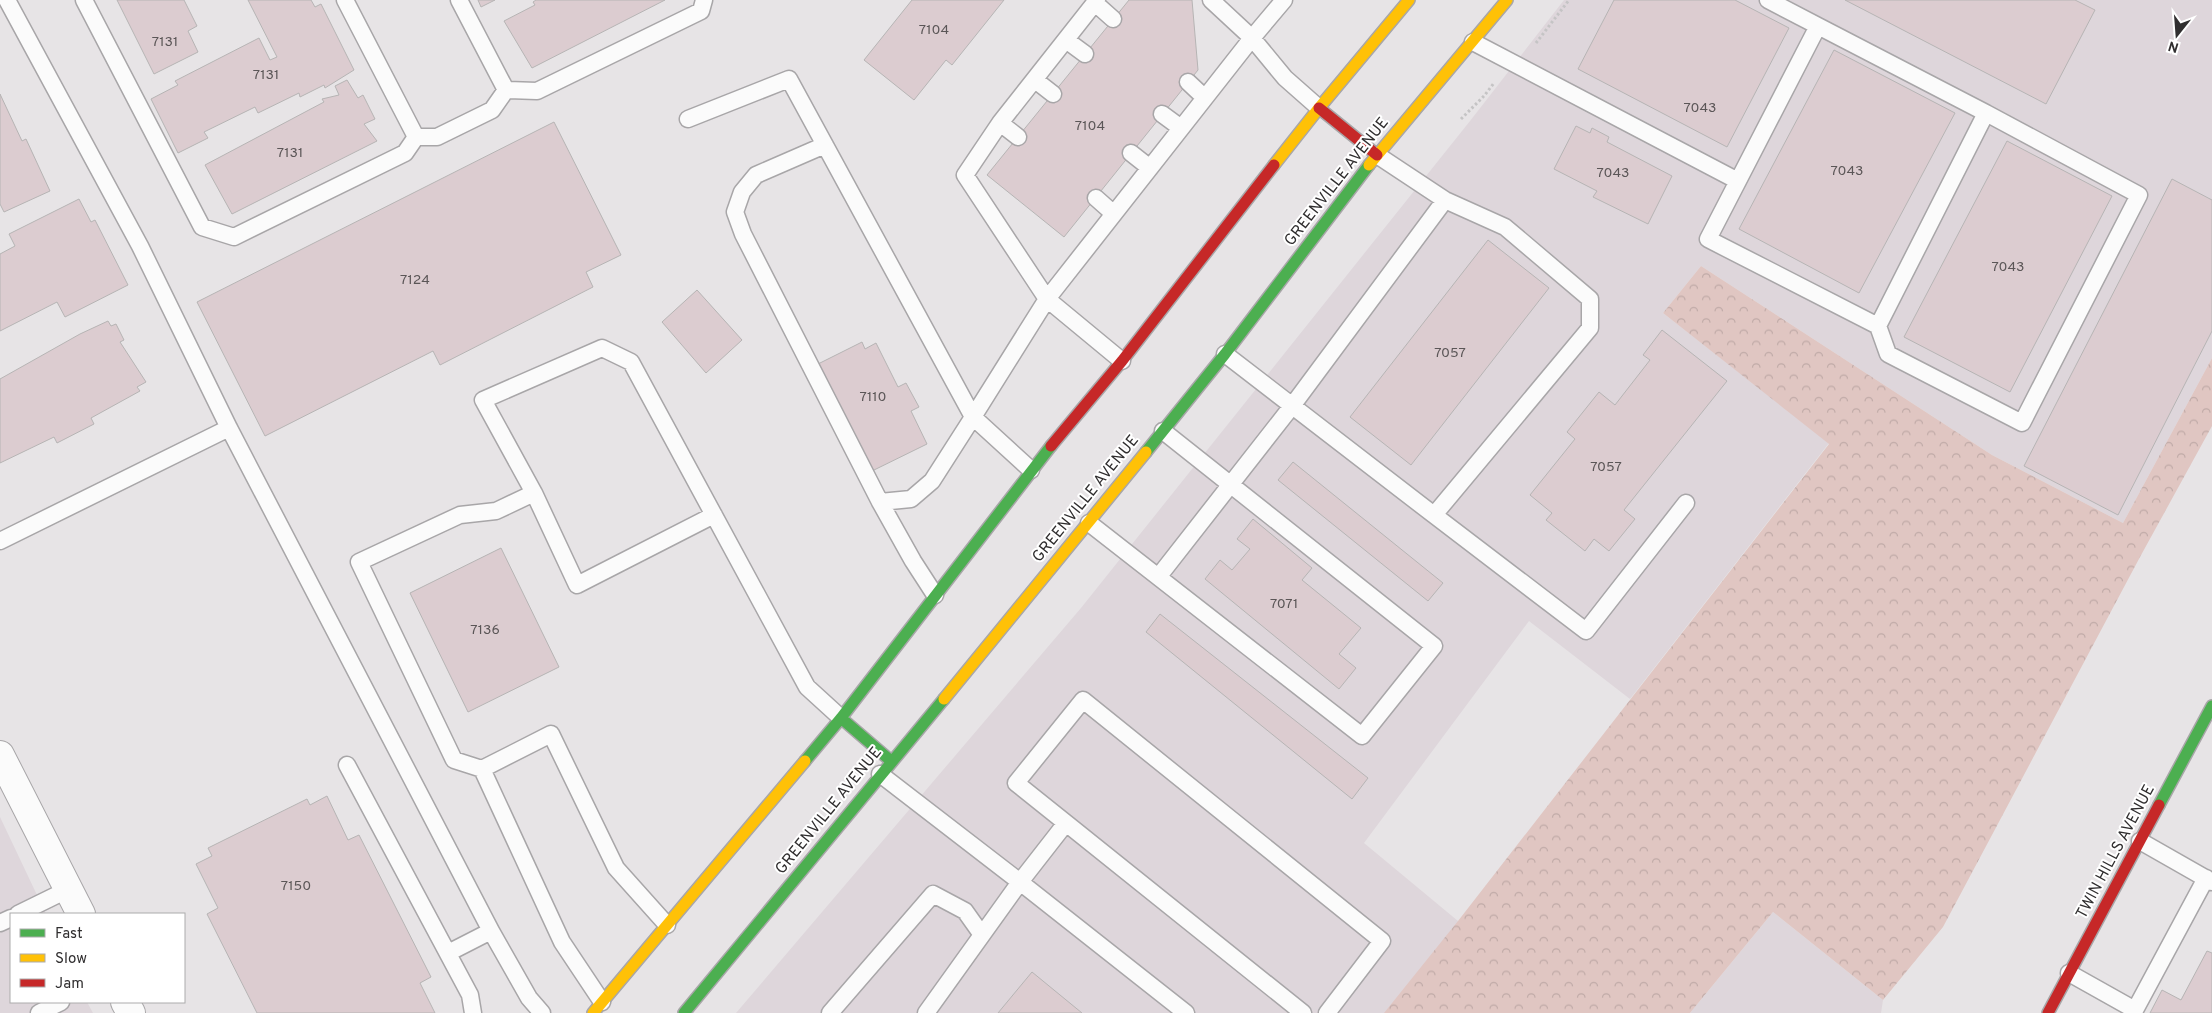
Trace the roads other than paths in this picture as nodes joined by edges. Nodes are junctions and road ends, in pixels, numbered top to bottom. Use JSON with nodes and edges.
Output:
{"nodes":[{"id":1,"x":7,"y":0,"type":"edge"},
{"id":2,"x":84,"y":0,"type":"edge"},
{"id":3,"x":345,"y":0,"type":"edge"},
{"id":4,"x":460,"y":0,"type":"edge"},
{"id":5,"x":704,"y":0,"type":"edge"},
{"id":6,"x":1211,"y":0,"type":"edge"},
{"id":7,"x":1284,"y":0,"type":"edge"},
{"id":8,"x":1408,"y":0,"type":"edge"},
{"id":9,"x":1507,"y":0,"type":"edge"},
{"id":10,"x":1768,"y":0,"type":"edge"},
{"id":11,"x":1096,"y":1,"type":"edge"},
{"id":12,"x":1113,"y":19,"type":"dead end"},
{"id":13,"x":1818,"y":26,"type":"junction"},
{"id":14,"x":1252,"y":38,"type":"junction"},
{"id":15,"x":1066,"y":40,"type":"junction"},
{"id":16,"x":1473,"y":42,"type":"junction"},
{"id":17,"x":1085,"y":54,"type":"dead end"},
{"id":18,"x":1035,"y":80,"type":"junction"},
{"id":19,"x":1188,"y":82,"type":"dead end"},
{"id":20,"x":506,"y":90,"type":"junction"},
{"id":21,"x":1053,"y":94,"type":"dead end"},
{"id":22,"x":1205,"y":98,"type":"junction"},
{"id":23,"x":1319,"y":108,"type":"junction"},
{"id":24,"x":1986,"y":113,"type":"junction"},
{"id":25,"x":1162,"y":114,"type":"dead end"},
{"id":26,"x":688,"y":119,"type":"dead end"},
{"id":27,"x":1000,"y":123,"type":"junction"},
{"id":28,"x":1181,"y":128,"type":"junction"},
{"id":29,"x":416,"y":137,"type":"junction"},
{"id":30,"x":1018,"y":137,"type":"dead end"},
{"id":31,"x":825,"y":145,"type":"junction"},
{"id":32,"x":1131,"y":153,"type":"dead end"},
{"id":33,"x":1377,"y":154,"type":"junction"},
{"id":34,"x":1150,"y":168,"type":"junction"},
{"id":35,"x":1738,"y":181,"type":"junction"},
{"id":36,"x":1096,"y":198,"type":"dead end"},
{"id":37,"x":1445,"y":200,"type":"junction"},
{"id":38,"x":1114,"y":214,"type":"junction"},
{"id":39,"x":1047,"y":299,"type":"junction"},
{"id":40,"x":1878,"y":326,"type":"junction"},
{"id":41,"x":1225,"y":354,"type":"junction"},
{"id":42,"x":1122,"y":361,"type":"junction"},
{"id":43,"x":1292,"y":406,"type":"junction"},
{"id":44,"x":973,"y":417,"type":"junction"},
{"id":45,"x":229,"y":428,"type":"junction"},
{"id":46,"x":1163,"y":431,"type":"junction"},
{"id":47,"x":1030,"y":470,"type":"junction"},
{"id":48,"x":1231,"y":485,"type":"junction"},
{"id":49,"x":534,"y":493,"type":"junction"},
{"id":50,"x":880,"y":502,"type":"junction"},
{"id":51,"x":1686,"y":503,"type":"dead end"},
{"id":52,"x":714,"y":515,"type":"junction"},
{"id":53,"x":1434,"y":515,"type":"junction"},
{"id":54,"x":1089,"y":522,"type":"junction"},
{"id":55,"x":0,"y":541,"type":"edge"},
{"id":56,"x":1159,"y":576,"type":"junction"},
{"id":57,"x":935,"y":594,"type":"junction"},
{"id":58,"x":2212,"y":706,"type":"edge"},
{"id":59,"x":841,"y":718,"type":"junction"},
{"id":60,"x":0,"y":755,"type":"edge"},
{"id":61,"x":891,"y":761,"type":"junction"},
{"id":62,"x":347,"y":765,"type":"dead end"},
{"id":63,"x":482,"y":769,"type":"junction"},
{"id":64,"x":880,"y":774,"type":"junction"},
{"id":65,"x":1066,"y":823,"type":"junction"},
{"id":66,"x":2140,"y":842,"type":"junction"},
{"id":67,"x":2209,"y":880,"type":"edge"},
{"id":68,"x":1020,"y":882,"type":"junction"},
{"id":69,"x":69,"y":889,"type":"junction"},
{"id":70,"x":20,"y":913,"type":"edge"},
{"id":71,"x":81,"y":913,"type":"edge"},
{"id":72,"x":667,"y":925,"type":"junction"},
{"id":73,"x":491,"y":931,"type":"junction"},
{"id":74,"x":982,"y":935,"type":"junction"},
{"id":75,"x":448,"y":953,"type":"junction"},
{"id":76,"x":2070,"y":973,"type":"junction"},
{"id":77,"x":59,"y":1003,"type":"edge"},
{"id":78,"x":598,"y":1008,"type":"edge"},
{"id":79,"x":39,"y":1013,"type":"edge"},
{"id":80,"x":472,"y":1013,"type":"edge"},
{"id":81,"x":542,"y":1013,"type":"edge"},
{"id":82,"x":684,"y":1013,"type":"edge"},
{"id":83,"x":830,"y":1013,"type":"edge"},
{"id":84,"x":926,"y":1013,"type":"edge"},
{"id":85,"x":1186,"y":1013,"type":"edge"},
{"id":86,"x":1303,"y":1013,"type":"edge"},
{"id":87,"x":1327,"y":1013,"type":"edge"},
{"id":88,"x":2048,"y":1013,"type":"edge"}],
"edges":[{"from":1,"to":45,"type":"lane"},
{"from":2,"to":29,"type":"lane"},
{"from":3,"to":29,"type":"lane"},
{"from":4,"to":20,"type":"lane"},
{"from":5,"to":20,"type":"lane"},
{"from":6,"to":14,"type":"lane"},
{"from":7,"to":14,"type":"lane"},
{"from":8,"to":23,"type":"main road"},
{"from":9,"to":16,"type":"main road","name":"GREENVILLE AVENUE"},
{"from":10,"to":13,"type":"lane"},
{"from":11,"to":12,"type":"lane"},
{"from":11,"to":15,"type":"lane"},
{"from":13,"to":24,"type":"lane"},
{"from":13,"to":35,"type":"lane"},
{"from":14,"to":22,"type":"lane"},
{"from":14,"to":23,"type":"lane"},
{"from":15,"to":17,"type":"lane"},
{"from":15,"to":18,"type":"lane"},
{"from":16,"to":33,"type":"main road","name":"GREENVILLE AVENUE"},
{"from":16,"to":35,"type":"lane"},
{"from":18,"to":21,"type":"lane"},
{"from":18,"to":27,"type":"lane"},
{"from":19,"to":22,"type":"lane"},
{"from":20,"to":29,"type":"lane"},
{"from":22,"to":28,"type":"lane"},
{"from":23,"to":33,"type":"main road"},
{"from":23,"to":42,"type":"main road"},
{"from":24,"to":40,"type":"lane"},
{"from":24,"to":40,"type":"lane"},
{"from":25,"to":28,"type":"lane"},
{"from":26,"to":31,"type":"lane"},
{"from":27,"to":30,"type":"lane"},
{"from":27,"to":39,"type":"lane"},
{"from":28,"to":34,"type":"lane"},
{"from":31,"to":44,"type":"lane"},
{"from":31,"to":50,"type":"lane"},
{"from":32,"to":34,"type":"lane"},
{"from":33,"to":37,"type":"lane"},
{"from":33,"to":41,"type":"main road","name":"GREENVILLE AVENUE"},
{"from":34,"to":38,"type":"lane"},
{"from":35,"to":40,"type":"lane"},
{"from":36,"to":38,"type":"lane"},
{"from":37,"to":43,"type":"lane"},
{"from":37,"to":53,"type":"lane"},
{"from":38,"to":39,"type":"lane"},
{"from":39,"to":42,"type":"lane"},
{"from":39,"to":44,"type":"lane"},
{"from":41,"to":43,"type":"lane"},
{"from":41,"to":46,"type":"main road","name":"GREENVILLE AVENUE"},
{"from":42,"to":47,"type":"main road"},
{"from":43,"to":48,"type":"lane"},
{"from":43,"to":53,"type":"lane"},
{"from":44,"to":47,"type":"lane"},
{"from":44,"to":50,"type":"lane"},
{"from":45,"to":55,"type":"lane"},
{"from":45,"to":73,"type":"lane"},
{"from":46,"to":48,"type":"lane"},
{"from":46,"to":54,"type":"main road","name":"GREENVILLE AVENUE"},
{"from":47,"to":57,"type":"main road"},
{"from":48,"to":56,"type":"lane"},
{"from":48,"to":56,"type":"lane"},
{"from":49,"to":52,"type":"lane"},
{"from":49,"to":52,"type":"lane"},
{"from":49,"to":63,"type":"lane"},
{"from":50,"to":57,"type":"lane"},
{"from":51,"to":53,"type":"lane"},
{"from":52,"to":59,"type":"lane"},
{"from":54,"to":56,"type":"lane"},
{"from":54,"to":61,"type":"main road","name":"GREENVILLE AVENUE"},
{"from":57,"to":59,"type":"main road"},
{"from":58,"to":66,"type":"main road","name":"TWIN HILLS AVENUE"},
{"from":59,"to":61,"type":"main road"},
{"from":59,"to":72,"type":"main road"},
{"from":60,"to":69,"type":"street"},
{"from":61,"to":64,"type":"main road","name":"GREENVILLE AVENUE"},
{"from":62,"to":75,"type":"lane"},
{"from":63,"to":72,"type":"lane"},
{"from":63,"to":78,"type":"lane"},
{"from":64,"to":68,"type":"lane"},
{"from":64,"to":82,"type":"main road","name":"GREENVILLE AVENUE"},
{"from":65,"to":68,"type":"lane"},
{"from":65,"to":86,"type":"lane"},
{"from":65,"to":87,"type":"lane"},
{"from":66,"to":67,"type":"lane"},
{"from":66,"to":76,"type":"main road","name":"TWIN HILLS AVENUE"},
{"from":67,"to":76,"type":"lane"},
{"from":68,"to":74,"type":"lane"},
{"from":68,"to":85,"type":"lane"},
{"from":69,"to":70,"type":"lane"},
{"from":69,"to":71,"type":"street"},
{"from":72,"to":78,"type":"main road"},
{"from":73,"to":75,"type":"lane"},
{"from":73,"to":81,"type":"lane"},
{"from":74,"to":83,"type":"lane"},
{"from":74,"to":84,"type":"lane"},
{"from":75,"to":80,"type":"lane"},
{"from":76,"to":88,"type":"main road","name":"TWIN HILLS AVENUE"},
{"from":77,"to":79,"type":"lane"}]}
